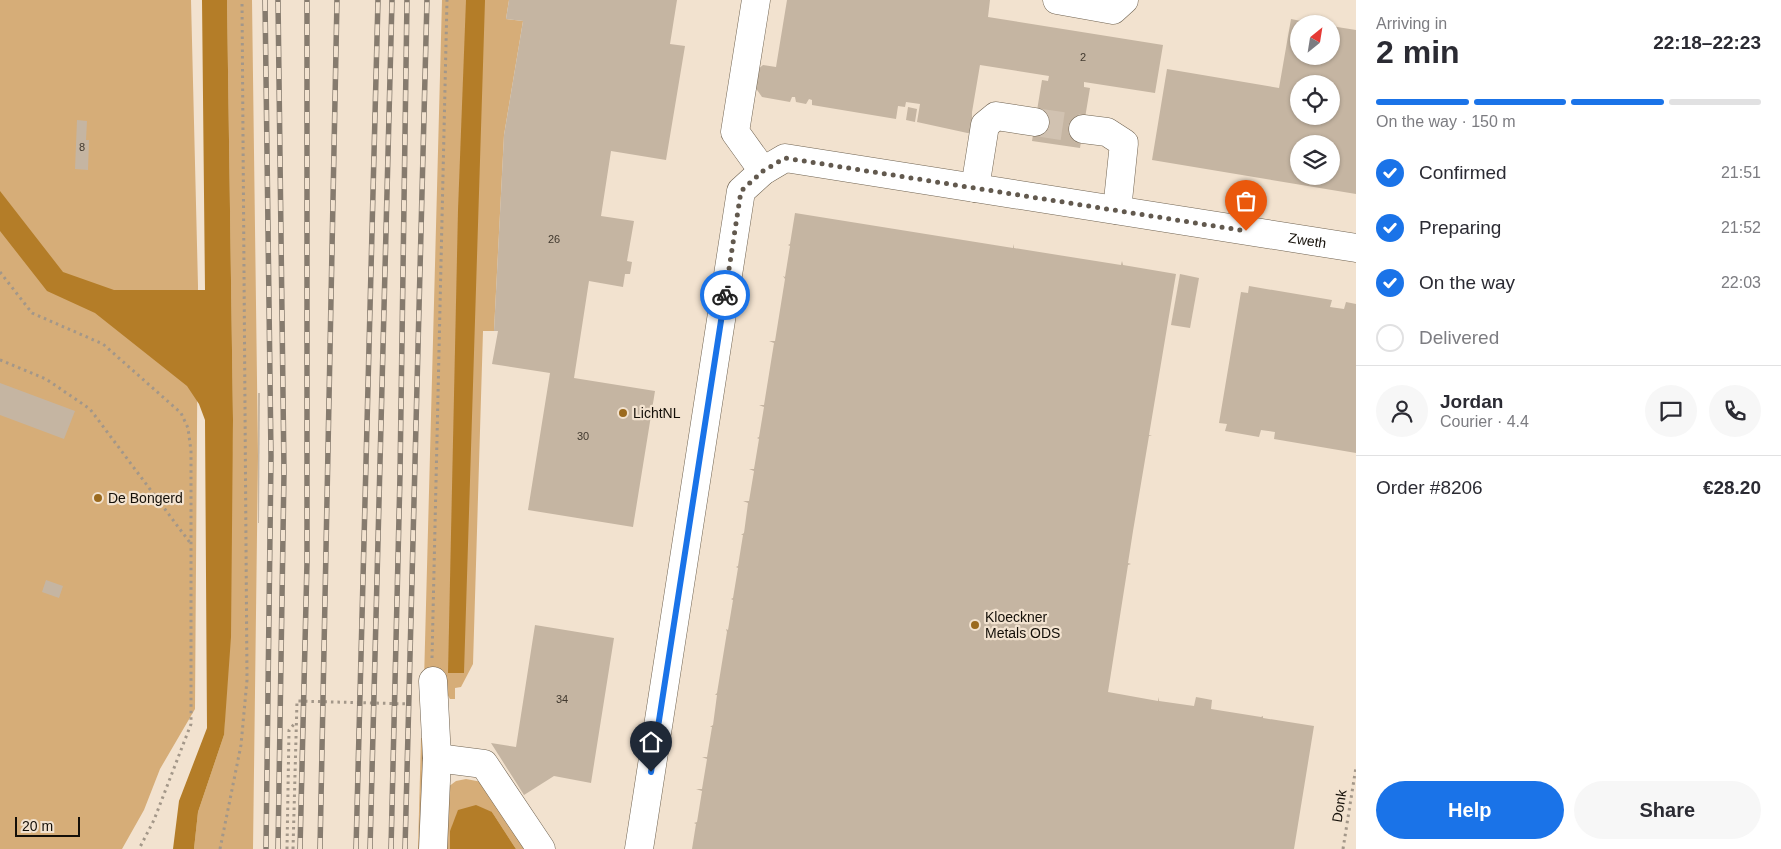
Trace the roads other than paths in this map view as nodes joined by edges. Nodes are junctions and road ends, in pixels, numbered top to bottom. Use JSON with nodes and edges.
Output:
{"nodes":[{"id":1,"x":756,"y":0,"type":"edge"},
{"id":2,"x":1056,"y":0,"type":"edge"},
{"id":3,"x":1124,"y":0,"type":"edge"},
{"id":4,"x":1036,"y":122,"type":"tunnel mouth"},
{"id":5,"x":1083,"y":129,"type":"tunnel mouth"},
{"id":6,"x":763,"y":171,"type":"junction"},
{"id":7,"x":975,"y":188,"type":"junction"},
{"id":8,"x":1117,"y":210,"type":"junction"},
{"id":9,"x":1356,"y":248,"type":"edge"},
{"id":10,"x":434,"y":693,"type":"road end"},
{"id":11,"x":437,"y":758,"type":"junction"},
{"id":12,"x":434,"y":849,"type":"edge"},
{"id":13,"x":541,"y":849,"type":"edge"},
{"id":14,"x":639,"y":849,"type":"edge"}],
"edges":[{"from":1,"to":6,"type":"street"},
{"from":2,"to":3,"type":"street"},
{"from":4,"to":7,"type":"street"},
{"from":5,"to":8,"type":"street"},
{"from":6,"to":7,"type":"street","name":"Zweth"},
{"from":6,"to":14,"type":"street","name":"Zweth"},
{"from":7,"to":8,"type":"street","name":"Zweth"},
{"from":8,"to":9,"type":"street","name":"Zweth"},
{"from":10,"to":11,"type":"street"},
{"from":11,"to":12,"type":"street"},
{"from":11,"to":13,"type":"street"}]}
